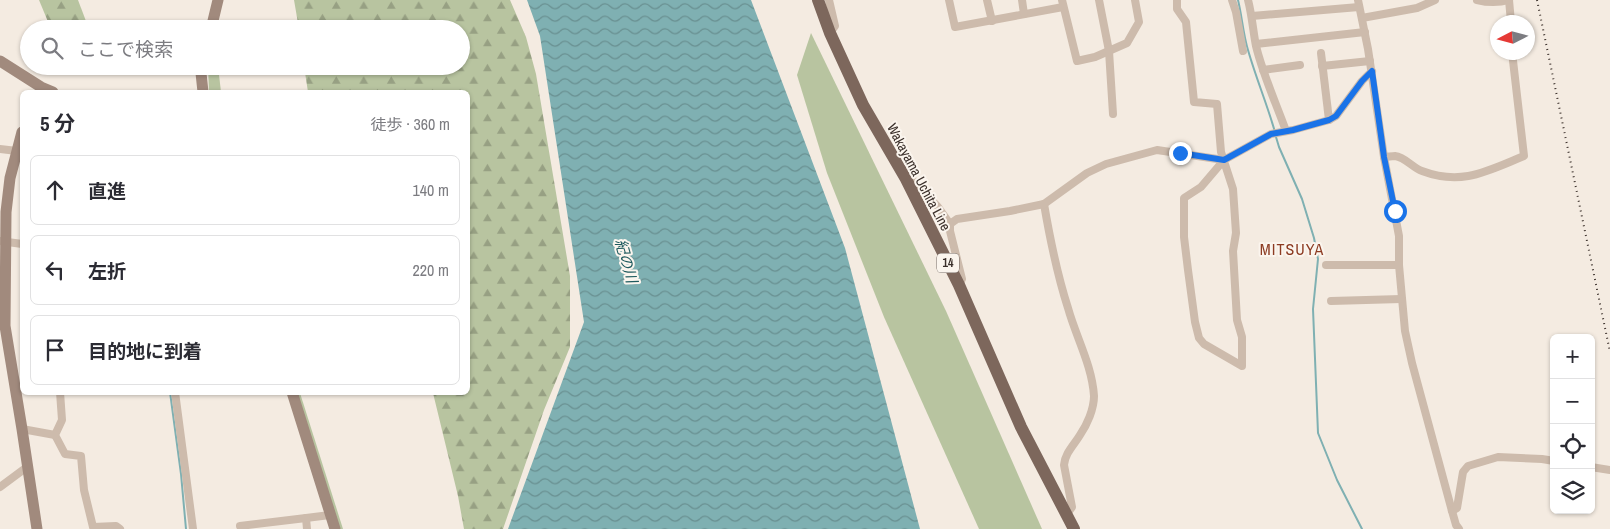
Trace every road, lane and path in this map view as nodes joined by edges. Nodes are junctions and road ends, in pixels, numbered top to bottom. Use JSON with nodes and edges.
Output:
{"nodes":[{"id":1,"x":218,"y":0,"type":"edge"},
{"id":2,"x":818,"y":0,"type":"edge"},
{"id":3,"x":829,"y":0,"type":"edge"},
{"id":4,"x":949,"y":0,"type":"edge"},
{"id":5,"x":987,"y":0,"type":"edge"},
{"id":6,"x":1022,"y":0,"type":"edge"},
{"id":7,"x":1099,"y":0,"type":"edge"},
{"id":8,"x":1135,"y":0,"type":"edge"},
{"id":9,"x":1177,"y":0,"type":"edge"},
{"id":10,"x":1232,"y":0,"type":"edge"},
{"id":11,"x":1248,"y":0,"type":"edge"},
{"id":12,"x":1435,"y":0,"type":"edge"},
{"id":13,"x":1477,"y":0,"type":"edge"},
{"id":14,"x":1509,"y":0,"type":"edge"},
{"id":15,"x":1063,"y":3,"type":"edge"},
{"id":16,"x":1359,"y":4,"type":"edge"},
{"id":17,"x":1024,"y":14,"type":"junction"},
{"id":18,"x":1510,"y":15,"type":"edge"},
{"id":19,"x":1252,"y":16,"type":"junction"},
{"id":20,"x":1362,"y":18,"type":"junction"},
{"id":21,"x":213,"y":20,"type":"edge"},
{"id":22,"x":992,"y":21,"type":"junction"},
{"id":23,"x":1365,"y":32,"type":"junction"},
{"id":24,"x":830,"y":33,"type":"junction"},
{"id":25,"x":1256,"y":44,"type":"junction"},
{"id":26,"x":1109,"y":51,"type":"junction"},
{"id":27,"x":1242,"y":51,"type":"dead end"},
{"id":28,"x":1320,"y":53,"type":"dead end"},
{"id":29,"x":1513,"y":60,"type":"edge"},
{"id":30,"x":0,"y":61,"type":"edge"},
{"id":31,"x":1370,"y":61,"type":"junction"},
{"id":32,"x":1300,"y":65,"type":"dead end"},
{"id":33,"x":1322,"y":66,"type":"junction"},
{"id":34,"x":1263,"y":70,"type":"junction"},
{"id":35,"x":1372,"y":71,"type":"junction"},
{"id":36,"x":201,"y":75,"type":"edge"},
{"id":37,"x":39,"y":90,"type":"edge"},
{"id":38,"x":203,"y":90,"type":"edge"},
{"id":39,"x":1113,"y":114,"type":"dead end"},
{"id":40,"x":1329,"y":120,"type":"junction"},
{"id":41,"x":1283,"y":132,"type":"junction"},
{"id":42,"x":20,"y":138,"type":"edge"},
{"id":43,"x":0,"y":149,"type":"edge"},
{"id":44,"x":16,"y":151,"type":"junction"},
{"id":45,"x":1384,"y":157,"type":"junction"},
{"id":46,"x":1224,"y":160,"type":"junction"},
{"id":47,"x":906,"y":179,"type":"junction"},
{"id":48,"x":1044,"y":204,"type":"junction"},
{"id":49,"x":950,"y":224,"type":"junction"},
{"id":50,"x":3,"y":242,"type":"edge"},
{"id":51,"x":20,"y":244,"type":"edge"},
{"id":52,"x":1326,"y":265,"type":"dead end"},
{"id":53,"x":1399,"y":265,"type":"junction"},
{"id":54,"x":959,"y":285,"type":"junction"},
{"id":55,"x":1401,"y":299,"type":"junction"},
{"id":56,"x":1331,"y":301,"type":"dead end"},
{"id":57,"x":60,"y":395,"type":"edge"},
{"id":58,"x":174,"y":395,"type":"edge"},
{"id":59,"x":293,"y":395,"type":"edge"},
{"id":60,"x":22,"y":429,"type":"junction"},
{"id":61,"x":55,"y":435,"type":"junction"},
{"id":62,"x":1550,"y":460,"type":"edge"},
{"id":63,"x":27,"y":467,"type":"junction"},
{"id":64,"x":1595,"y":468,"type":"edge"},
{"id":65,"x":1610,"y":470,"type":"edge"},
{"id":66,"x":0,"y":487,"type":"edge"},
{"id":67,"x":1452,"y":511,"type":"junction"},
{"id":68,"x":330,"y":515,"type":"junction"},
{"id":69,"x":1066,"y":515,"type":"junction"},
{"id":70,"x":306,"y":518,"type":"junction"},
{"id":71,"x":240,"y":526,"type":"dead end"},
{"id":72,"x":1455,"y":528,"type":"edge"},
{"id":73,"x":37,"y":529,"type":"edge"},
{"id":74,"x":120,"y":529,"type":"edge"},
{"id":75,"x":193,"y":529,"type":"edge"},
{"id":76,"x":307,"y":529,"type":"edge"},
{"id":77,"x":335,"y":529,"type":"edge"},
{"id":78,"x":1074,"y":529,"type":"edge"}],
"edges":[{"from":1,"to":21,"type":"street"},
{"from":2,"to":24,"type":"main road","name":"Wakayama Uchita Line","number":"14"},
{"from":3,"to":24,"type":"street"},
{"from":4,"to":22,"type":"street"},
{"from":5,"to":22,"type":"street"},
{"from":6,"to":17,"type":"street"},
{"from":7,"to":26,"type":"street"},
{"from":8,"to":26,"type":"street"},
{"from":9,"to":46,"type":"street"},
{"from":10,"to":27,"type":"street"},
{"from":11,"to":19,"type":"street"},
{"from":12,"to":20,"type":"street"},
{"from":13,"to":14,"type":"street"},
{"from":14,"to":18,"type":"street"},
{"from":15,"to":17,"type":"street"},
{"from":15,"to":26,"type":"street"},
{"from":16,"to":19,"type":"street"},
{"from":16,"to":20,"type":"street"},
{"from":17,"to":22,"type":"street"},
{"from":19,"to":25,"type":"street"},
{"from":20,"to":23,"type":"street"},
{"from":23,"to":25,"type":"street"},
{"from":23,"to":31,"type":"street"},
{"from":24,"to":47,"type":"main road","name":"Wakayama Uchita Line","number":"14"},
{"from":25,"to":34,"type":"street"},
{"from":26,"to":39,"type":"street"},
{"from":28,"to":33,"type":"street"},
{"from":29,"to":45,"type":"street"},
{"from":30,"to":37,"type":"street"},
{"from":31,"to":33,"type":"street"},
{"from":31,"to":35,"type":"street"},
{"from":32,"to":34,"type":"street"},
{"from":33,"to":40,"type":"street"},
{"from":34,"to":41,"type":"street"},
{"from":35,"to":40,"type":"street"},
{"from":35,"to":45,"type":"street"},
{"from":36,"to":38,"type":"street"},
{"from":40,"to":41,"type":"street"},
{"from":41,"to":46,"type":"street"},
{"from":42,"to":44,"type":"street"},
{"from":43,"to":44,"type":"street"},
{"from":44,"to":50,"type":"street"},
{"from":45,"to":53,"type":"street"},
{"from":46,"to":46,"type":"street"},
{"from":46,"to":48,"type":"street"},
{"from":47,"to":49,"type":"street"},
{"from":47,"to":54,"type":"main road","name":"Wakayama Uchita Line","number":"14"},
{"from":48,"to":49,"type":"street"},
{"from":48,"to":69,"type":"street"},
{"from":49,"to":54,"type":"street"},
{"from":50,"to":51,"type":"street"},
{"from":50,"to":60,"type":"street"},
{"from":52,"to":53,"type":"street"},
{"from":53,"to":55,"type":"street"},
{"from":54,"to":69,"type":"main road","name":"Wakayama Uchita Line","number":"14"},
{"from":55,"to":56,"type":"street"},
{"from":55,"to":67,"type":"street"},
{"from":57,"to":61,"type":"street"},
{"from":58,"to":75,"type":"street"},
{"from":59,"to":68,"type":"street"},
{"from":60,"to":61,"type":"street"},
{"from":60,"to":63,"type":"street"},
{"from":61,"to":74,"type":"street"},
{"from":62,"to":67,"type":"street"},
{"from":63,"to":66,"type":"street"},
{"from":63,"to":73,"type":"street"},
{"from":64,"to":65,"type":"street"},
{"from":67,"to":72,"type":"street"},
{"from":68,"to":70,"type":"street"},
{"from":68,"to":77,"type":"street"},
{"from":69,"to":78,"type":"main road","name":"Wakayama Uchita Line","number":"14"},
{"from":70,"to":71,"type":"street"},
{"from":70,"to":76,"type":"street"}]}
